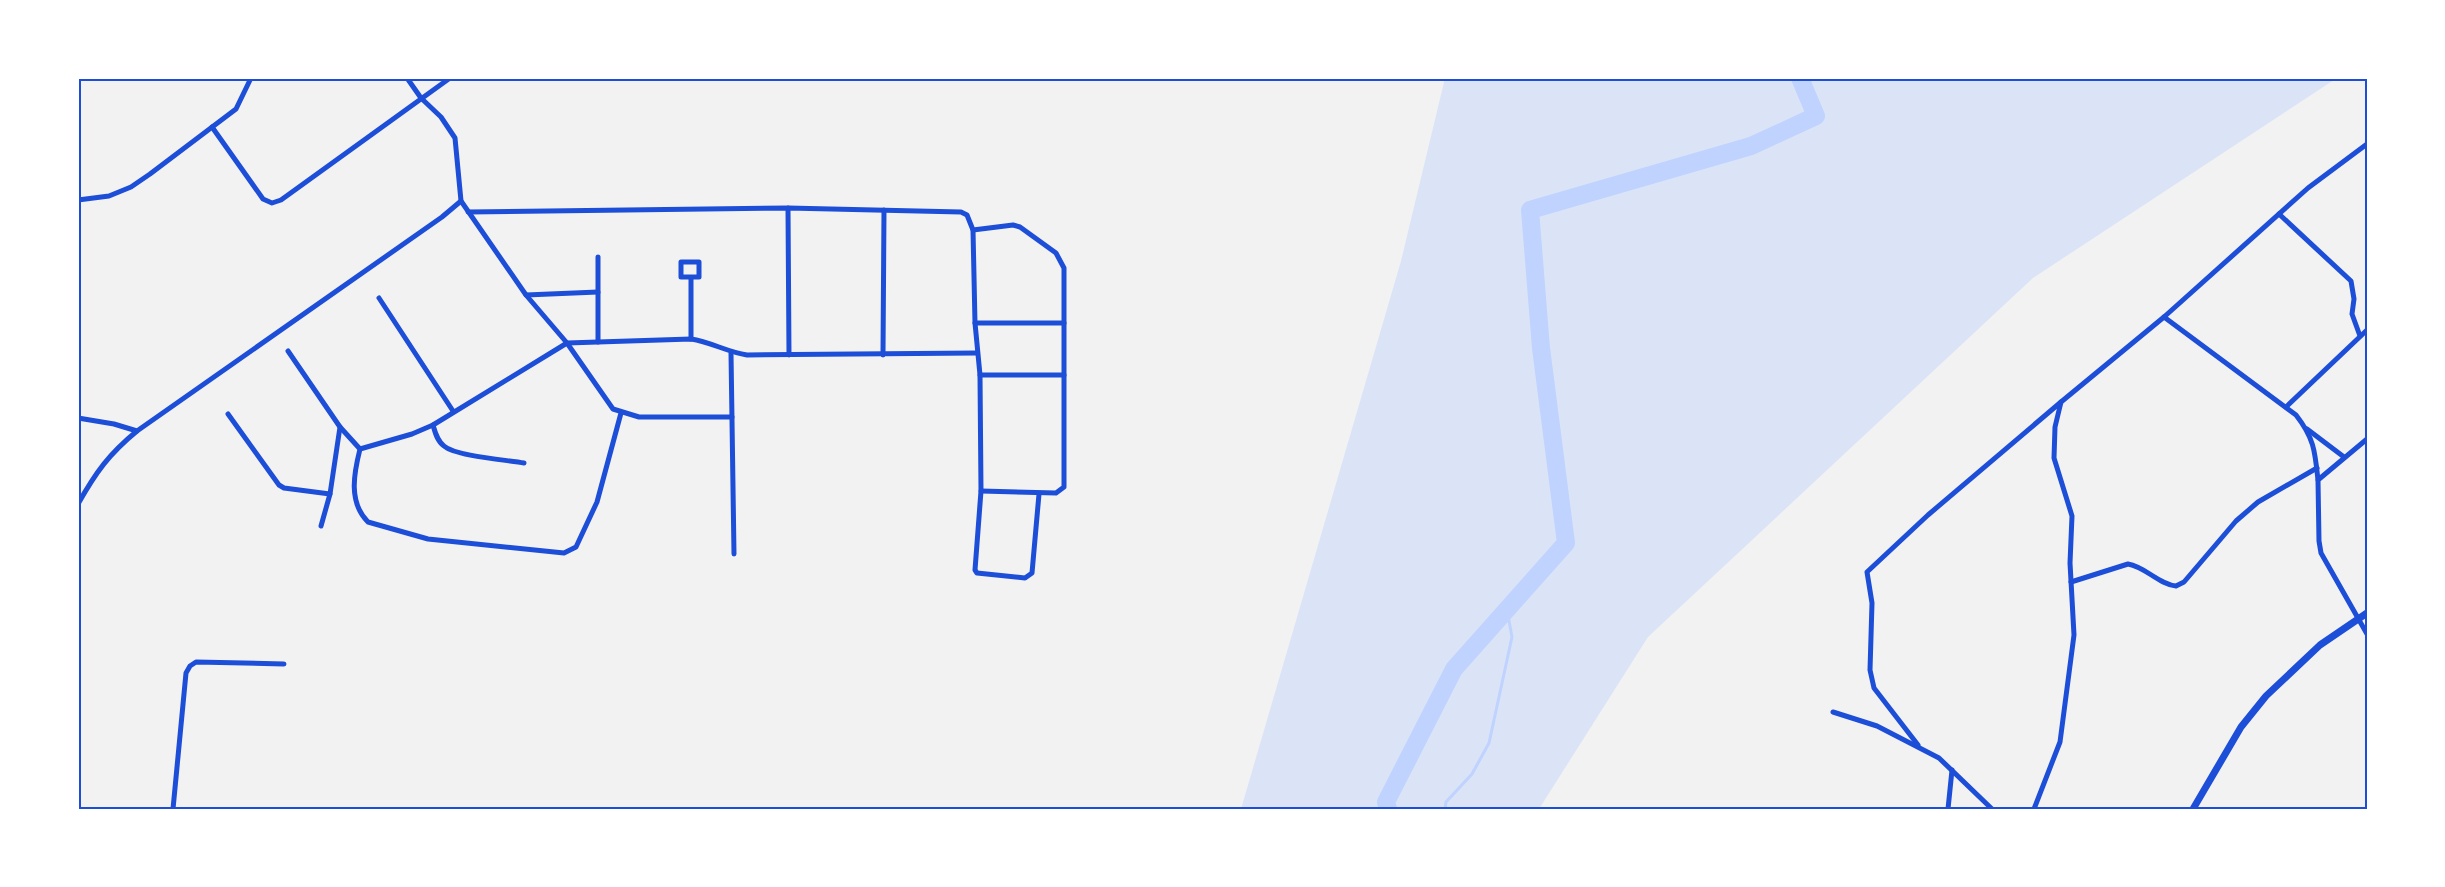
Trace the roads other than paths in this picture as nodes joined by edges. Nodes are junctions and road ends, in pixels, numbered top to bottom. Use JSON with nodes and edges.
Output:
{"nodes":[{"id":1,"x":251,"y":78,"type":"edge"},
{"id":2,"x":407,"y":78,"type":"edge"},
{"id":3,"x":450,"y":78,"type":"edge"},
{"id":4,"x":421,"y":98,"type":"junction"},
{"id":5,"x":212,"y":127,"type":"junction"},
{"id":6,"x":2367,"y":144,"type":"edge"},
{"id":7,"x":78,"y":200,"type":"edge"},
{"id":8,"x":461,"y":201,"type":"junction"},
{"id":9,"x":789,"y":208,"type":"junction"},
{"id":10,"x":884,"y":210,"type":"junction"},
{"id":11,"x":468,"y":212,"type":"junction"},
{"id":12,"x":2279,"y":214,"type":"junction"},
{"id":13,"x":973,"y":230,"type":"junction"},
{"id":14,"x":598,"y":257,"type":"dead end"},
{"id":15,"x":691,"y":278,"type":"junction"},
{"id":16,"x":598,"y":292,"type":"junction"},
{"id":17,"x":526,"y":296,"type":"junction"},
{"id":18,"x":379,"y":298,"type":"dead end"},
{"id":19,"x":2164,"y":317,"type":"junction"},
{"id":20,"x":975,"y":323,"type":"junction"},
{"id":21,"x":1064,"y":323,"type":"junction"},
{"id":22,"x":2367,"y":330,"type":"edge"},
{"id":23,"x":2360,"y":336,"type":"junction"},
{"id":24,"x":692,"y":339,"type":"junction"},
{"id":25,"x":598,"y":342,"type":"junction"},
{"id":26,"x":567,"y":343,"type":"junction"},
{"id":27,"x":288,"y":351,"type":"dead end"},
{"id":28,"x":731,"y":353,"type":"junction"},
{"id":29,"x":977,"y":353,"type":"junction"},
{"id":30,"x":789,"y":355,"type":"junction"},
{"id":31,"x":883,"y":356,"type":"junction"},
{"id":32,"x":980,"y":375,"type":"junction"},
{"id":33,"x":1064,"y":375,"type":"junction"},
{"id":34,"x":2061,"y":402,"type":"junction"},
{"id":35,"x":2286,"y":407,"type":"junction"},
{"id":36,"x":453,"y":411,"type":"junction"},
{"id":37,"x":621,"y":413,"type":"junction"},
{"id":38,"x":228,"y":414,"type":"dead end"},
{"id":39,"x":732,"y":417,"type":"junction"},
{"id":40,"x":78,"y":418,"type":"edge"},
{"id":41,"x":433,"y":425,"type":"junction"},
{"id":42,"x":340,"y":427,"type":"junction"},
{"id":43,"x":2306,"y":428,"type":"junction"},
{"id":44,"x":137,"y":431,"type":"junction"},
{"id":45,"x":2367,"y":439,"type":"edge"},
{"id":46,"x":360,"y":449,"type":"junction"},
{"id":47,"x":2344,"y":457,"type":"junction"},
{"id":48,"x":524,"y":463,"type":"dead end"},
{"id":49,"x":2317,"y":468,"type":"junction"},
{"id":50,"x":2318,"y":480,"type":"junction"},
{"id":51,"x":981,"y":492,"type":"junction"},
{"id":52,"x":330,"y":494,"type":"junction"},
{"id":53,"x":1039,"y":494,"type":"junction"},
{"id":54,"x":78,"y":504,"type":"edge"},
{"id":55,"x":321,"y":526,"type":"dead end"},
{"id":56,"x":734,"y":554,"type":"dead end"},
{"id":57,"x":2071,"y":582,"type":"junction"},
{"id":58,"x":2367,"y":613,"type":"edge"},
{"id":59,"x":2360,"y":618,"type":"junction"},
{"id":60,"x":2367,"y":634,"type":"edge"},
{"id":61,"x":284,"y":664,"type":"dead end"},
{"id":62,"x":1833,"y":712,"type":"dead end"},
{"id":63,"x":1918,"y":745,"type":"junction"},
{"id":64,"x":1952,"y":770,"type":"junction"},
{"id":65,"x":172,"y":809,"type":"edge"},
{"id":66,"x":1948,"y":809,"type":"edge"},
{"id":67,"x":1992,"y":809,"type":"edge"},
{"id":68,"x":2034,"y":809,"type":"edge"},
{"id":69,"x":2193,"y":809,"type":"edge"}],
"edges":[{"from":1,"to":5,"type":"street"},
{"from":2,"to":4,"type":"street"},
{"from":3,"to":4,"type":"street"},
{"from":4,"to":5,"type":"street"},
{"from":4,"to":8,"type":"street"},
{"from":5,"to":7,"type":"street"},
{"from":6,"to":12,"type":"street"},
{"from":8,"to":11,"type":"street"},
{"from":8,"to":44,"type":"street"},
{"from":9,"to":10,"type":"street"},
{"from":9,"to":11,"type":"street"},
{"from":9,"to":30,"type":"street"},
{"from":10,"to":13,"type":"street"},
{"from":10,"to":31,"type":"street"},
{"from":11,"to":17,"type":"street"},
{"from":12,"to":19,"type":"street"},
{"from":12,"to":23,"type":"street"},
{"from":13,"to":20,"type":"street"},
{"from":13,"to":21,"type":"street"},
{"from":14,"to":16,"type":"street"},
{"from":15,"to":15,"type":"street"},
{"from":15,"to":24,"type":"street"},
{"from":16,"to":17,"type":"street"},
{"from":16,"to":25,"type":"street"},
{"from":17,"to":26,"type":"street"},
{"from":18,"to":36,"type":"street"},
{"from":19,"to":34,"type":"street"},
{"from":19,"to":35,"type":"street"},
{"from":20,"to":21,"type":"street"},
{"from":20,"to":29,"type":"street"},
{"from":21,"to":33,"type":"street"},
{"from":22,"to":23,"type":"street"},
{"from":23,"to":35,"type":"street"},
{"from":24,"to":25,"type":"street"},
{"from":24,"to":28,"type":"street"},
{"from":25,"to":26,"type":"street"},
{"from":26,"to":36,"type":"street"},
{"from":26,"to":37,"type":"street"},
{"from":27,"to":42,"type":"street"},
{"from":28,"to":30,"type":"street"},
{"from":28,"to":39,"type":"street"},
{"from":29,"to":31,"type":"street"},
{"from":29,"to":32,"type":"street"},
{"from":30,"to":31,"type":"street"},
{"from":32,"to":33,"type":"street"},
{"from":32,"to":51,"type":"street"},
{"from":33,"to":53,"type":"street"},
{"from":34,"to":57,"type":"street"},
{"from":34,"to":63,"type":"street"},
{"from":35,"to":43,"type":"street"},
{"from":36,"to":41,"type":"street"},
{"from":37,"to":39,"type":"street"},
{"from":37,"to":46,"type":"street"},
{"from":38,"to":52,"type":"street"},
{"from":39,"to":56,"type":"street"},
{"from":40,"to":44,"type":"street"},
{"from":41,"to":46,"type":"street"},
{"from":41,"to":48,"type":"street"},
{"from":42,"to":46,"type":"street"},
{"from":42,"to":52,"type":"street"},
{"from":43,"to":47,"type":"street"},
{"from":43,"to":49,"type":"street"},
{"from":44,"to":54,"type":"street"},
{"from":45,"to":47,"type":"street"},
{"from":47,"to":50,"type":"street"},
{"from":49,"to":50,"type":"street"},
{"from":49,"to":57,"type":"street"},
{"from":50,"to":59,"type":"street"},
{"from":51,"to":53,"type":"street"},
{"from":51,"to":53,"type":"street"},
{"from":52,"to":55,"type":"street"},
{"from":57,"to":68,"type":"street"},
{"from":58,"to":59,"type":"street"},
{"from":59,"to":60,"type":"street"},
{"from":59,"to":69,"type":"street"},
{"from":61,"to":65,"type":"street"},
{"from":62,"to":63,"type":"street"},
{"from":63,"to":64,"type":"street"},
{"from":64,"to":66,"type":"street"},
{"from":64,"to":67,"type":"street"}]}
